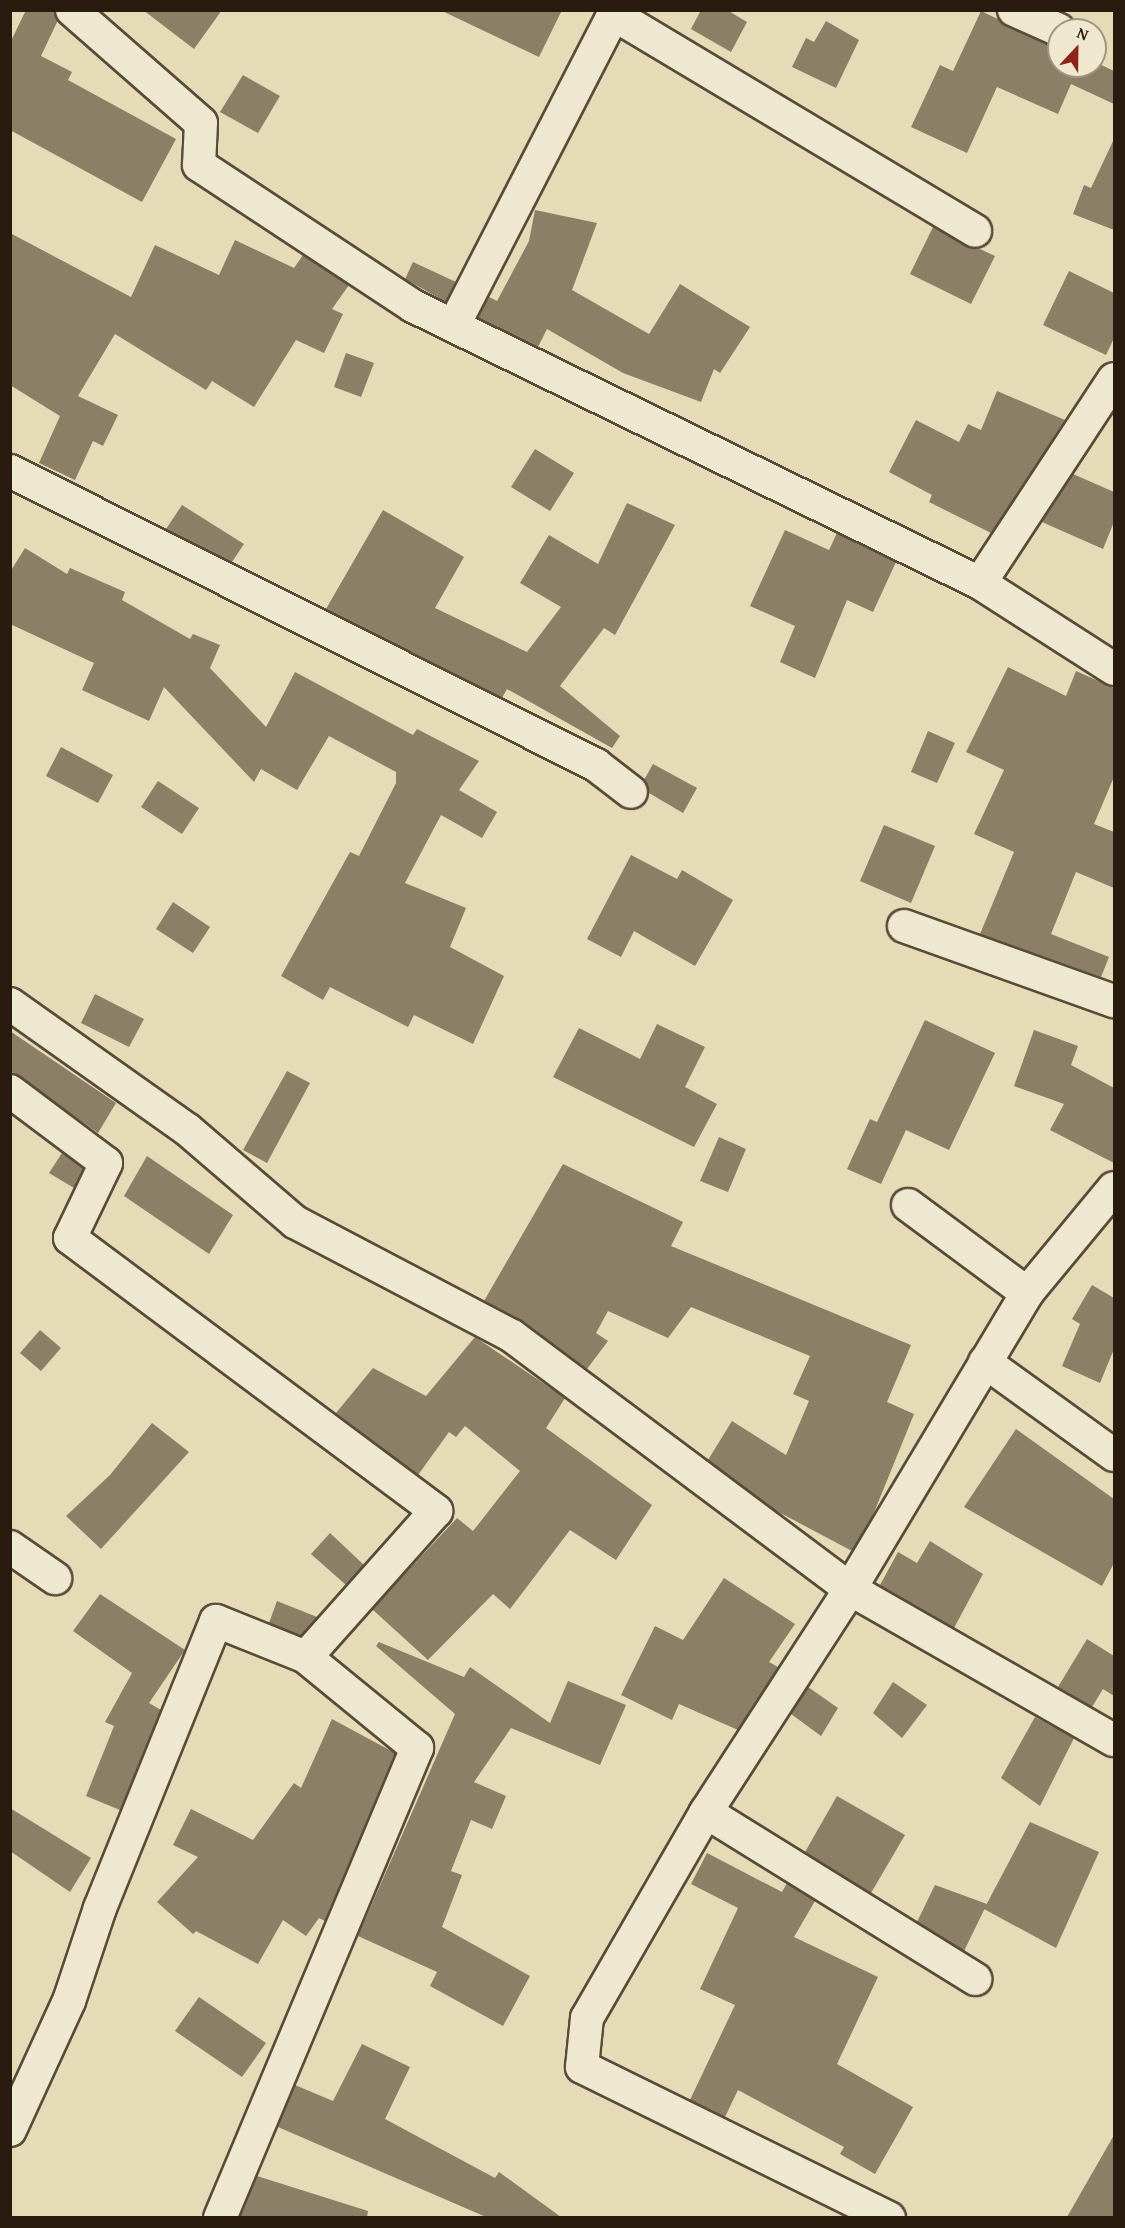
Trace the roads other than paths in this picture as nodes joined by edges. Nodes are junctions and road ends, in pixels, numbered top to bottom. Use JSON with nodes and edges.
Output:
{"nodes":[{"id":1,"x":72,"y":10,"type":"edge"},
{"id":2,"x":1014,"y":10,"type":"edge"},
{"id":3,"x":615,"y":12,"type":"edge"},
{"id":4,"x":1047,"y":25,"type":"edge"},
{"id":5,"x":975,"y":231,"type":"dead end"},
{"id":6,"x":455,"y":323,"type":"junction"},
{"id":7,"x":1114,"y":379,"type":"edge"},
{"id":8,"x":10,"y":471,"type":"edge"},
{"id":9,"x":980,"y":583,"type":"junction"},
{"id":10,"x":1114,"y":669,"type":"edge"},
{"id":11,"x":631,"y":792,"type":"dead end"},
{"id":12,"x":904,"y":926,"type":"dead end"},
{"id":13,"x":1114,"y":1001,"type":"edge"},
{"id":14,"x":10,"y":1004,"type":"edge"},
{"id":15,"x":10,"y":1091,"type":"edge"},
{"id":16,"x":1114,"y":1188,"type":"edge"},
{"id":17,"x":908,"y":1205,"type":"dead end"},
{"id":18,"x":1027,"y":1293,"type":"junction"},
{"id":19,"x":985,"y":1362,"type":"junction"},
{"id":20,"x":1114,"y":1455,"type":"edge"},
{"id":21,"x":10,"y":1547,"type":"edge"},
{"id":22,"x":55,"y":1578,"type":"dead end"},
{"id":23,"x":850,"y":1589,"type":"junction"},
{"id":24,"x":306,"y":1657,"type":"junction"},
{"id":25,"x":1114,"y":1740,"type":"edge"},
{"id":26,"x":706,"y":1812,"type":"junction"},
{"id":27,"x":975,"y":1978,"type":"dead end"},
{"id":28,"x":10,"y":2130,"type":"edge"},
{"id":29,"x":220,"y":2217,"type":"edge"},
{"id":30,"x":889,"y":2217,"type":"edge"}],
"edges":[{"from":1,"to":6,"type":"street"},
{"from":2,"to":4,"type":"street"},
{"from":3,"to":5,"type":"street"},
{"from":3,"to":6,"type":"street"},
{"from":6,"to":9,"type":"street"},
{"from":7,"to":9,"type":"street"},
{"from":8,"to":11,"type":"street"},
{"from":9,"to":10,"type":"street"},
{"from":12,"to":13,"type":"street"},
{"from":14,"to":23,"type":"street"},
{"from":15,"to":24,"type":"street"},
{"from":16,"to":18,"type":"street"},
{"from":17,"to":18,"type":"street"},
{"from":18,"to":19,"type":"street"},
{"from":19,"to":20,"type":"street"},
{"from":19,"to":23,"type":"street"},
{"from":21,"to":22,"type":"street"},
{"from":23,"to":25,"type":"street"},
{"from":23,"to":26,"type":"street"},
{"from":24,"to":28,"type":"street"},
{"from":24,"to":29,"type":"street"},
{"from":26,"to":27,"type":"street"},
{"from":26,"to":30,"type":"street"}]}
